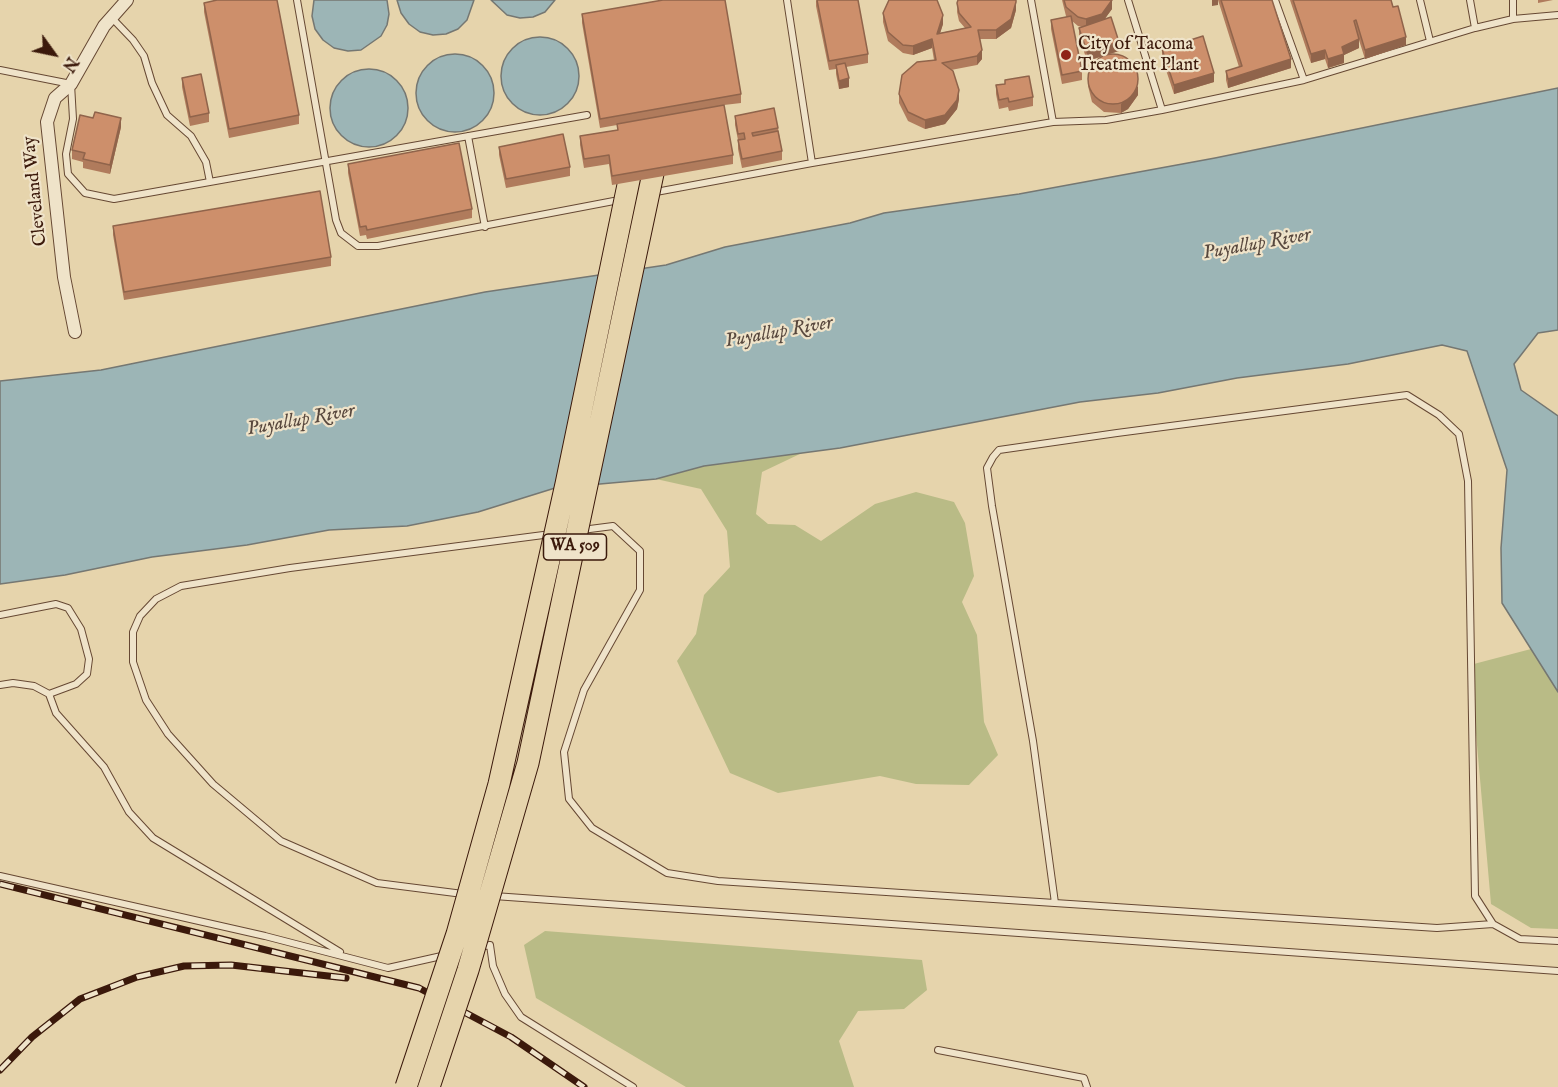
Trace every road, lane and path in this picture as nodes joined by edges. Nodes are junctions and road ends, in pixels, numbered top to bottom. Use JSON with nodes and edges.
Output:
{"nodes":[{"id":1,"x":128,"y":0,"type":"edge"},
{"id":2,"x":297,"y":0,"type":"edge"},
{"id":3,"x":787,"y":0,"type":"edge"},
{"id":4,"x":1031,"y":0,"type":"edge"},
{"id":5,"x":1128,"y":0,"type":"edge"},
{"id":6,"x":1275,"y":0,"type":"edge"},
{"id":7,"x":1420,"y":0,"type":"edge"},
{"id":8,"x":1470,"y":0,"type":"edge"},
{"id":9,"x":1513,"y":0,"type":"edge"},
{"id":10,"x":1558,"y":15,"type":"edge"},
{"id":11,"x":111,"y":17,"type":"junction"},
{"id":12,"x":1513,"y":20,"type":"junction"},
{"id":13,"x":1475,"y":28,"type":"junction"},
{"id":14,"x":1430,"y":41,"type":"junction"},
{"id":15,"x":0,"y":70,"type":"edge"},
{"id":16,"x":1304,"y":80,"type":"junction"},
{"id":17,"x":71,"y":84,"type":"junction"},
{"id":18,"x":1162,"y":110,"type":"junction"},
{"id":19,"x":587,"y":115,"type":"dead end"},
{"id":20,"x":1053,"y":122,"type":"junction"},
{"id":21,"x":468,"y":136,"type":"junction"},
{"id":22,"x":638,"y":136,"type":"edge"},
{"id":23,"x":661,"y":136,"type":"edge"},
{"id":24,"x":326,"y":161,"type":"junction"},
{"id":25,"x":812,"y":163,"type":"junction"},
{"id":26,"x":210,"y":182,"type":"junction"},
{"id":27,"x":484,"y":227,"type":"junction"},
{"id":28,"x":75,"y":332,"type":"dead end"},
{"id":29,"x":0,"y":615,"type":"edge"},
{"id":30,"x":0,"y":685,"type":"edge"},
{"id":31,"x":49,"y":694,"type":"junction"},
{"id":32,"x":0,"y":876,"type":"edge"},
{"id":33,"x":475,"y":894,"type":"dead end"},
{"id":34,"x":487,"y":895,"type":"dead end"},
{"id":35,"x":1055,"y":903,"type":"junction"},
{"id":36,"x":1493,"y":924,"type":"junction"},
{"id":37,"x":1558,"y":942,"type":"edge"},
{"id":38,"x":467,"y":950,"type":"dead end"},
{"id":39,"x":455,"y":953,"type":"dead end"},
{"id":40,"x":349,"y":958,"type":"junction"},
{"id":41,"x":1558,"y":971,"type":"edge"},
{"id":42,"x":938,"y":1050,"type":"dead end"},
{"id":43,"x":406,"y":1087,"type":"edge"},
{"id":44,"x":429,"y":1087,"type":"edge"},
{"id":45,"x":633,"y":1087,"type":"edge"},
{"id":46,"x":1087,"y":1087,"type":"edge"}],
"edges":[{"from":1,"to":11,"type":"street","name":"Cleveland Way"},
{"from":2,"to":24,"type":"lane"},
{"from":3,"to":25,"type":"lane"},
{"from":4,"to":20,"type":"lane"},
{"from":5,"to":18,"type":"lane"},
{"from":6,"to":16,"type":"lane"},
{"from":7,"to":14,"type":"lane"},
{"from":8,"to":13,"type":"lane"},
{"from":9,"to":12,"type":"lane"},
{"from":10,"to":12,"type":"lane"},
{"from":11,"to":17,"type":"street","name":"Cleveland Way"},
{"from":11,"to":26,"type":"lane"},
{"from":12,"to":13,"type":"lane"},
{"from":13,"to":14,"type":"lane"},
{"from":14,"to":16,"type":"lane"},
{"from":15,"to":17,"type":"lane"},
{"from":16,"to":18,"type":"lane"},
{"from":17,"to":26,"type":"lane"},
{"from":17,"to":28,"type":"street","name":"Cleveland Way"},
{"from":18,"to":20,"type":"lane"},
{"from":19,"to":21,"type":"lane"},
{"from":20,"to":25,"type":"lane"},
{"from":21,"to":24,"type":"lane"},
{"from":21,"to":27,"type":"lane"},
{"from":22,"to":43,"type":"highway","number":"WA 509","bridge":true},
{"from":23,"to":44,"type":"highway","number":"WA 509","bridge":true},
{"from":24,"to":26,"type":"lane"},
{"from":24,"to":27,"type":"lane"},
{"from":25,"to":27,"type":"lane"},
{"from":29,"to":31,"type":"lane"},
{"from":30,"to":31,"type":"lane"},
{"from":31,"to":40,"type":"lane"},
{"from":32,"to":40,"type":"lane"},
{"from":33,"to":35,"type":"lane"},
{"from":34,"to":41,"type":"lane"},
{"from":35,"to":36,"type":"lane"},
{"from":35,"to":36,"type":"lane"},
{"from":36,"to":37,"type":"lane"},
{"from":38,"to":45,"type":"lane"},
{"from":39,"to":40,"type":"lane"},
{"from":42,"to":46,"type":"lane"}]}
